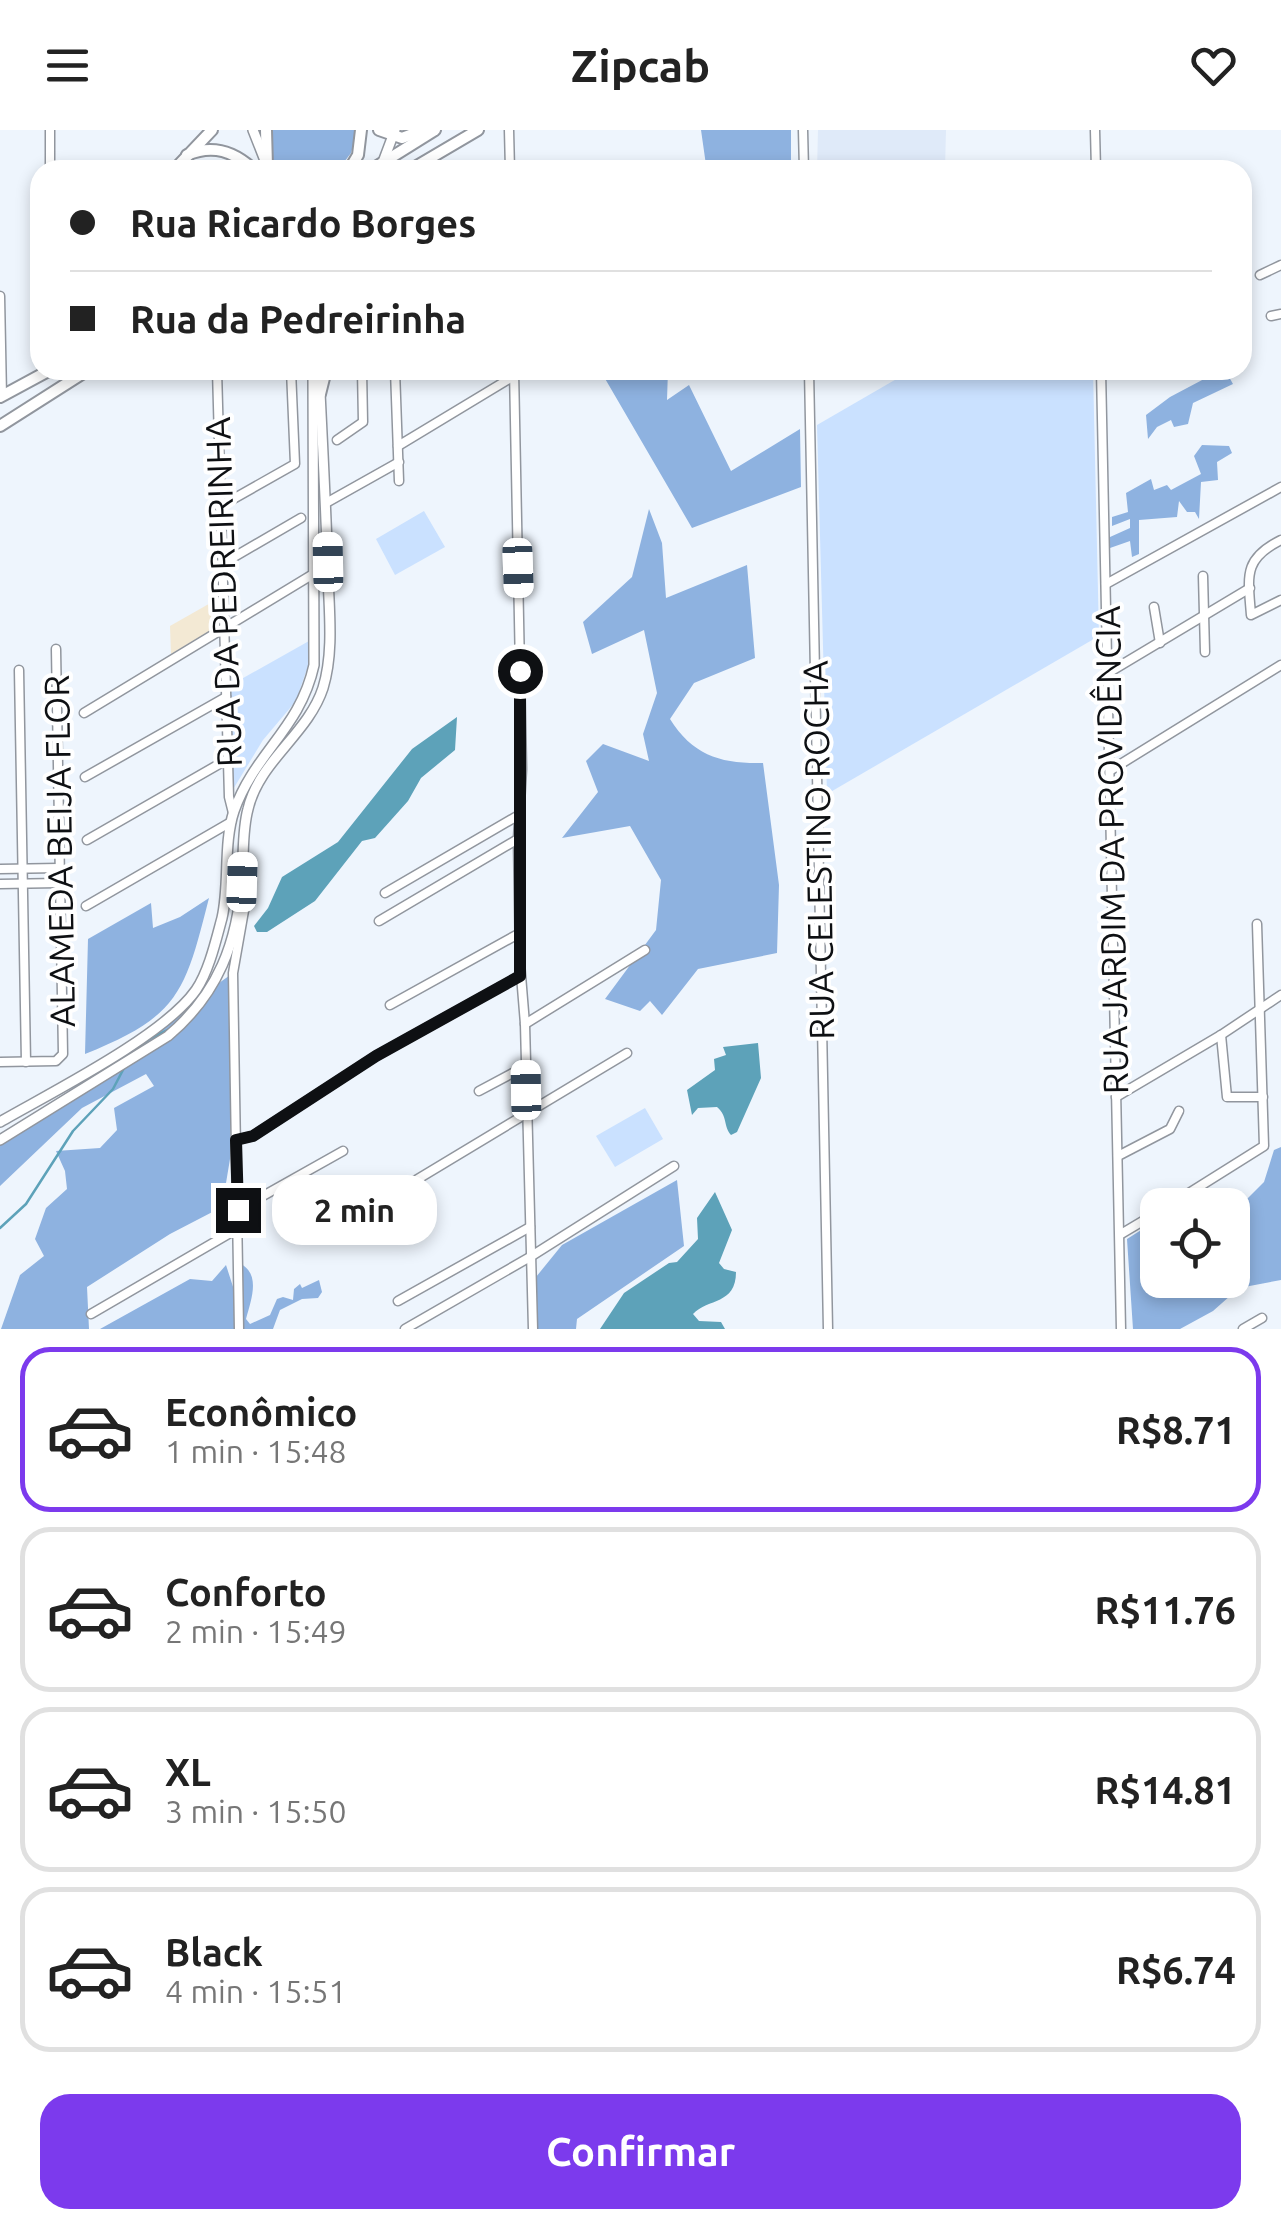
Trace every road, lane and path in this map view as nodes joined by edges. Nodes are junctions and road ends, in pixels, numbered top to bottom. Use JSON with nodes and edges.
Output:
{"nodes":[{"id":1,"x":50,"y":130,"type":"edge"},
{"id":2,"x":212,"y":130,"type":"edge"},
{"id":3,"x":251,"y":130,"type":"edge"},
{"id":4,"x":266,"y":130,"type":"edge"},
{"id":5,"x":361,"y":130,"type":"edge"},
{"id":6,"x":379,"y":130,"type":"edge"},
{"id":7,"x":421,"y":130,"type":"edge"},
{"id":8,"x":435,"y":130,"type":"edge"},
{"id":9,"x":478,"y":130,"type":"edge"},
{"id":10,"x":509,"y":130,"type":"edge"},
{"id":11,"x":803,"y":130,"type":"edge"},
{"id":12,"x":1094,"y":130,"type":"edge"},
{"id":13,"x":395,"y":134,"type":"edge"},
{"id":14,"x":460,"y":140,"type":"junction"},
{"id":15,"x":187,"y":155,"type":"junction"},
{"id":16,"x":50,"y":160,"type":"edge"},
{"id":17,"x":183,"y":160,"type":"edge"},
{"id":18,"x":242,"y":160,"type":"edge"},
{"id":19,"x":263,"y":160,"type":"edge"},
{"id":20,"x":266,"y":160,"type":"edge"},
{"id":21,"x":355,"y":160,"type":"edge"},
{"id":22,"x":385,"y":160,"type":"edge"},
{"id":23,"x":387,"y":160,"type":"edge"},
{"id":24,"x":427,"y":160,"type":"edge"},
{"id":25,"x":437,"y":160,"type":"edge"},
{"id":26,"x":510,"y":160,"type":"edge"},
{"id":27,"x":804,"y":160,"type":"edge"},
{"id":28,"x":1096,"y":160,"type":"edge"},
{"id":29,"x":1281,"y":265,"type":"edge"},
{"id":30,"x":1260,"y":275,"type":"dead end"},
{"id":31,"x":0,"y":296,"type":"edge"},
{"id":32,"x":31,"y":380,"type":"edge"},
{"id":33,"x":72,"y":380,"type":"edge"},
{"id":34,"x":217,"y":380,"type":"edge"},
{"id":35,"x":291,"y":380,"type":"edge"},
{"id":36,"x":319,"y":380,"type":"edge"},
{"id":37,"x":319,"y":380,"type":"edge"},
{"id":38,"x":362,"y":380,"type":"edge"},
{"id":39,"x":395,"y":380,"type":"edge"},
{"id":40,"x":503,"y":380,"type":"edge"},
{"id":41,"x":514,"y":380,"type":"edge"},
{"id":42,"x":809,"y":380,"type":"edge"},
{"id":43,"x":1101,"y":380,"type":"edge"},
{"id":44,"x":320,"y":394,"type":"joint"},
{"id":45,"x":1,"y":396,"type":"edge"},
{"id":46,"x":0,"y":426,"type":"edge"},
{"id":47,"x":337,"y":440,"type":"dead end"},
{"id":48,"x":398,"y":446,"type":"junction"},
{"id":49,"x":398,"y":462,"type":"junction"},
{"id":50,"x":399,"y":482,"type":"dead end"},
{"id":51,"x":1281,"y":486,"type":"edge"},
{"id":52,"x":326,"y":503,"type":"junction"},
{"id":53,"x":219,"y":507,"type":"junction"},
{"id":54,"x":301,"y":518,"type":"dead end"},
{"id":55,"x":1281,"y":540,"type":"edge"},
{"id":56,"x":222,"y":564,"type":"junction"},
{"id":57,"x":316,"y":573,"type":"junction"},
{"id":58,"x":1204,"y":576,"type":"dead end"},
{"id":59,"x":1106,"y":584,"type":"junction"},
{"id":60,"x":1250,"y":588,"type":"junction"},
{"id":61,"x":1281,"y":600,"type":"edge"},
{"id":62,"x":1154,"y":607,"type":"dead end"},
{"id":63,"x":1203,"y":616,"type":"junction"},
{"id":64,"x":223,"y":627,"type":"junction"},
{"id":65,"x":1160,"y":643,"type":"junction"},
{"id":66,"x":56,"y":649,"type":"dead end"},
{"id":67,"x":1205,"y":652,"type":"dead end"},
{"id":68,"x":1281,"y":665,"type":"edge"},
{"id":69,"x":19,"y":670,"type":"dead end"},
{"id":70,"x":1108,"y":673,"type":"junction"},
{"id":71,"x":226,"y":697,"type":"junction"},
{"id":72,"x":84,"y":714,"type":"dead end"},
{"id":73,"x":228,"y":760,"type":"junction"},
{"id":74,"x":1111,"y":770,"type":"junction"},
{"id":75,"x":85,"y":777,"type":"dead end"},
{"id":76,"x":519,"y":815,"type":"junction"},
{"id":77,"x":232,"y":818,"type":"junction"},
{"id":78,"x":518,"y":839,"type":"junction"},
{"id":79,"x":87,"y":840,"type":"dead end"},
{"id":80,"x":59,"y":868,"type":"junction"},
{"id":81,"x":0,"y":869,"type":"edge"},
{"id":82,"x":22,"y":869,"type":"junction"},
{"id":83,"x":242,"y":882,"type":"junction"},
{"id":84,"x":59,"y":883,"type":"junction"},
{"id":85,"x":0,"y":884,"type":"edge"},
{"id":86,"x":22,"y":884,"type":"junction"},
{"id":87,"x":385,"y":893,"type":"dead end"},
{"id":88,"x":86,"y":906,"type":"dead end"},
{"id":89,"x":379,"y":921,"type":"dead end"},
{"id":90,"x":1257,"y":924,"type":"dead end"},
{"id":91,"x":520,"y":933,"type":"junction"},
{"id":92,"x":645,"y":950,"type":"dead end"},
{"id":93,"x":520,"y":976,"type":"junction"},
{"id":94,"x":1281,"y":995,"type":"edge"},
{"id":95,"x":390,"y":1006,"type":"dead end"},
{"id":96,"x":1262,"y":1008,"type":"junction"},
{"id":97,"x":525,"y":1024,"type":"junction"},
{"id":98,"x":1221,"y":1035,"type":"junction"},
{"id":99,"x":627,"y":1053,"type":"dead end"},
{"id":100,"x":0,"y":1062,"type":"edge"},
{"id":101,"x":26,"y":1062,"type":"junction"},
{"id":102,"x":526,"y":1066,"type":"junction"},
{"id":103,"x":479,"y":1092,"type":"dead end"},
{"id":104,"x":1263,"y":1096,"type":"junction"},
{"id":105,"x":1116,"y":1097,"type":"junction"},
{"id":106,"x":1179,"y":1111,"type":"dead end"},
{"id":107,"x":527,"y":1114,"type":"junction"},
{"id":108,"x":0,"y":1122,"type":"edge"},
{"id":109,"x":0,"y":1140,"type":"edge"},
{"id":110,"x":236,"y":1140,"type":"junction"},
{"id":111,"x":343,"y":1151,"type":"dead end"},
{"id":112,"x":1118,"y":1156,"type":"junction"},
{"id":113,"x":674,"y":1166,"type":"dead end"},
{"id":114,"x":1198,"y":1188,"type":"edge"},
{"id":115,"x":383,"y":1200,"type":"dead end"},
{"id":116,"x":238,"y":1210,"type":"junction"},
{"id":117,"x":1140,"y":1223,"type":"edge"},
{"id":118,"x":530,"y":1227,"type":"junction"},
{"id":119,"x":237,"y":1229,"type":"junction"},
{"id":120,"x":1121,"y":1234,"type":"junction"},
{"id":121,"x":530,"y":1257,"type":"junction"},
{"id":122,"x":398,"y":1301,"type":"dead end"},
{"id":123,"x":91,"y":1314,"type":"dead end"},
{"id":124,"x":1262,"y":1318,"type":"dead end"},
{"id":125,"x":239,"y":1329,"type":"edge"},
{"id":126,"x":406,"y":1329,"type":"edge"},
{"id":127,"x":533,"y":1329,"type":"edge"},
{"id":128,"x":828,"y":1329,"type":"edge"},
{"id":129,"x":1121,"y":1329,"type":"edge"},
{"id":130,"x":1243,"y":1329,"type":"edge"}],
"edges":[{"from":1,"to":16,"type":"street"},
{"from":2,"to":15,"type":"highway"},
{"from":3,"to":19,"type":"main road"},
{"from":4,"to":20,"type":"highway"},
{"from":5,"to":21,"type":"highway"},
{"from":6,"to":13,"type":"highway"},
{"from":7,"to":13,"type":"highway"},
{"from":8,"to":23,"type":"highway"},
{"from":9,"to":14,"type":"highway"},
{"from":10,"to":26,"type":"street"},
{"from":11,"to":27,"type":"street"},
{"from":12,"to":28,"type":"street"},
{"from":13,"to":22,"type":"main road"},
{"from":14,"to":24,"type":"highway"},
{"from":14,"to":25,"type":"highway"},
{"from":15,"to":17,"type":"highway"},
{"from":15,"to":18,"type":"highway"},
{"from":29,"to":30,"type":"street"},
{"from":31,"to":45,"type":"street"},
{"from":32,"to":45,"type":"highway"},
{"from":33,"to":46,"type":"highway"},
{"from":34,"to":53,"type":"street","name":"RUA DA PEDREIRINHA"},
{"from":35,"to":53,"type":"street"},
{"from":36,"to":44,"type":"highway"},
{"from":37,"to":57,"type":"main road"},
{"from":38,"to":47,"type":"street"},
{"from":39,"to":48,"type":"street"},
{"from":40,"to":48,"type":"street"},
{"from":41,"to":76,"type":"street"},
{"from":42,"to":128,"type":"street","name":"RUA CELESTINO ROCHA"},
{"from":43,"to":59,"type":"street","name":"RUA JARDIM DA PROVIDÊNCIA"},
{"from":44,"to":52,"type":"main road"},
{"from":48,"to":49,"type":"street"},
{"from":49,"to":50,"type":"street"},
{"from":49,"to":52,"type":"street"},
{"from":51,"to":59,"type":"street"},
{"from":52,"to":83,"type":"main road"},
{"from":53,"to":56,"type":"street","name":"RUA DA PEDREIRINHA"},
{"from":54,"to":56,"type":"street"},
{"from":55,"to":60,"type":"street"},
{"from":56,"to":64,"type":"street","name":"RUA DA PEDREIRINHA"},
{"from":57,"to":64,"type":"street"},
{"from":57,"to":77,"type":"main road"},
{"from":58,"to":63,"type":"street"},
{"from":59,"to":70,"type":"street","name":"RUA JARDIM DA PROVIDÊNCIA"},
{"from":60,"to":61,"type":"street"},
{"from":60,"to":63,"type":"street"},
{"from":62,"to":65,"type":"street"},
{"from":63,"to":65,"type":"street"},
{"from":63,"to":67,"type":"street"},
{"from":64,"to":71,"type":"street","name":"RUA DA PEDREIRINHA"},
{"from":64,"to":72,"type":"street"},
{"from":65,"to":70,"type":"street"},
{"from":66,"to":80,"type":"street","name":"ALAMEDA BEIJA FLOR"},
{"from":68,"to":74,"type":"street"},
{"from":69,"to":82,"type":"street"},
{"from":70,"to":74,"type":"street","name":"RUA JARDIM DA PROVIDÊNCIA"},
{"from":71,"to":73,"type":"street","name":"RUA DA PEDREIRINHA"},
{"from":71,"to":75,"type":"street"},
{"from":73,"to":77,"type":"street","name":"RUA DA PEDREIRINHA"},
{"from":73,"to":79,"type":"street"},
{"from":74,"to":105,"type":"street","name":"RUA JARDIM DA PROVIDÊNCIA"},
{"from":76,"to":78,"type":"street"},
{"from":76,"to":87,"type":"street"},
{"from":77,"to":88,"type":"street"},
{"from":77,"to":108,"type":"main road"},
{"from":78,"to":89,"type":"street"},
{"from":78,"to":91,"type":"street"},
{"from":80,"to":82,"type":"street"},
{"from":80,"to":84,"type":"street","name":"ALAMEDA BEIJA FLOR"},
{"from":81,"to":82,"type":"street"},
{"from":82,"to":86,"type":"street"},
{"from":83,"to":109,"type":"main road"},
{"from":83,"to":110,"type":"street"},
{"from":84,"to":86,"type":"street"},
{"from":84,"to":101,"type":"street","name":"ALAMEDA BEIJA FLOR"},
{"from":85,"to":86,"type":"street"},
{"from":86,"to":101,"type":"street"},
{"from":90,"to":96,"type":"street"},
{"from":91,"to":93,"type":"street"},
{"from":91,"to":95,"type":"street"},
{"from":92,"to":97,"type":"street"},
{"from":93,"to":97,"type":"street"},
{"from":93,"to":110,"type":"street"},
{"from":94,"to":96,"type":"street"},
{"from":96,"to":98,"type":"street"},
{"from":96,"to":104,"type":"street"},
{"from":97,"to":102,"type":"street"},
{"from":98,"to":104,"type":"street"},
{"from":98,"to":105,"type":"street"},
{"from":99,"to":107,"type":"street"},
{"from":100,"to":101,"type":"street"},
{"from":102,"to":103,"type":"street"},
{"from":102,"to":107,"type":"street"},
{"from":104,"to":114,"type":"street"},
{"from":105,"to":112,"type":"street","name":"RUA JARDIM DA PROVIDÊNCIA"},
{"from":106,"to":112,"type":"street"},
{"from":107,"to":115,"type":"street"},
{"from":107,"to":118,"type":"street"},
{"from":110,"to":116,"type":"street"},
{"from":111,"to":116,"type":"street"},
{"from":112,"to":120,"type":"street","name":"RUA JARDIM DA PROVIDÊNCIA"},
{"from":113,"to":121,"type":"street"},
{"from":116,"to":119,"type":"street"},
{"from":117,"to":120,"type":"street"},
{"from":118,"to":121,"type":"street"},
{"from":118,"to":122,"type":"street"},
{"from":119,"to":123,"type":"street"},
{"from":119,"to":125,"type":"street"},
{"from":120,"to":129,"type":"street","name":"RUA JARDIM DA PROVIDÊNCIA"},
{"from":121,"to":126,"type":"street"},
{"from":121,"to":127,"type":"street"},
{"from":124,"to":130,"type":"street"}]}
